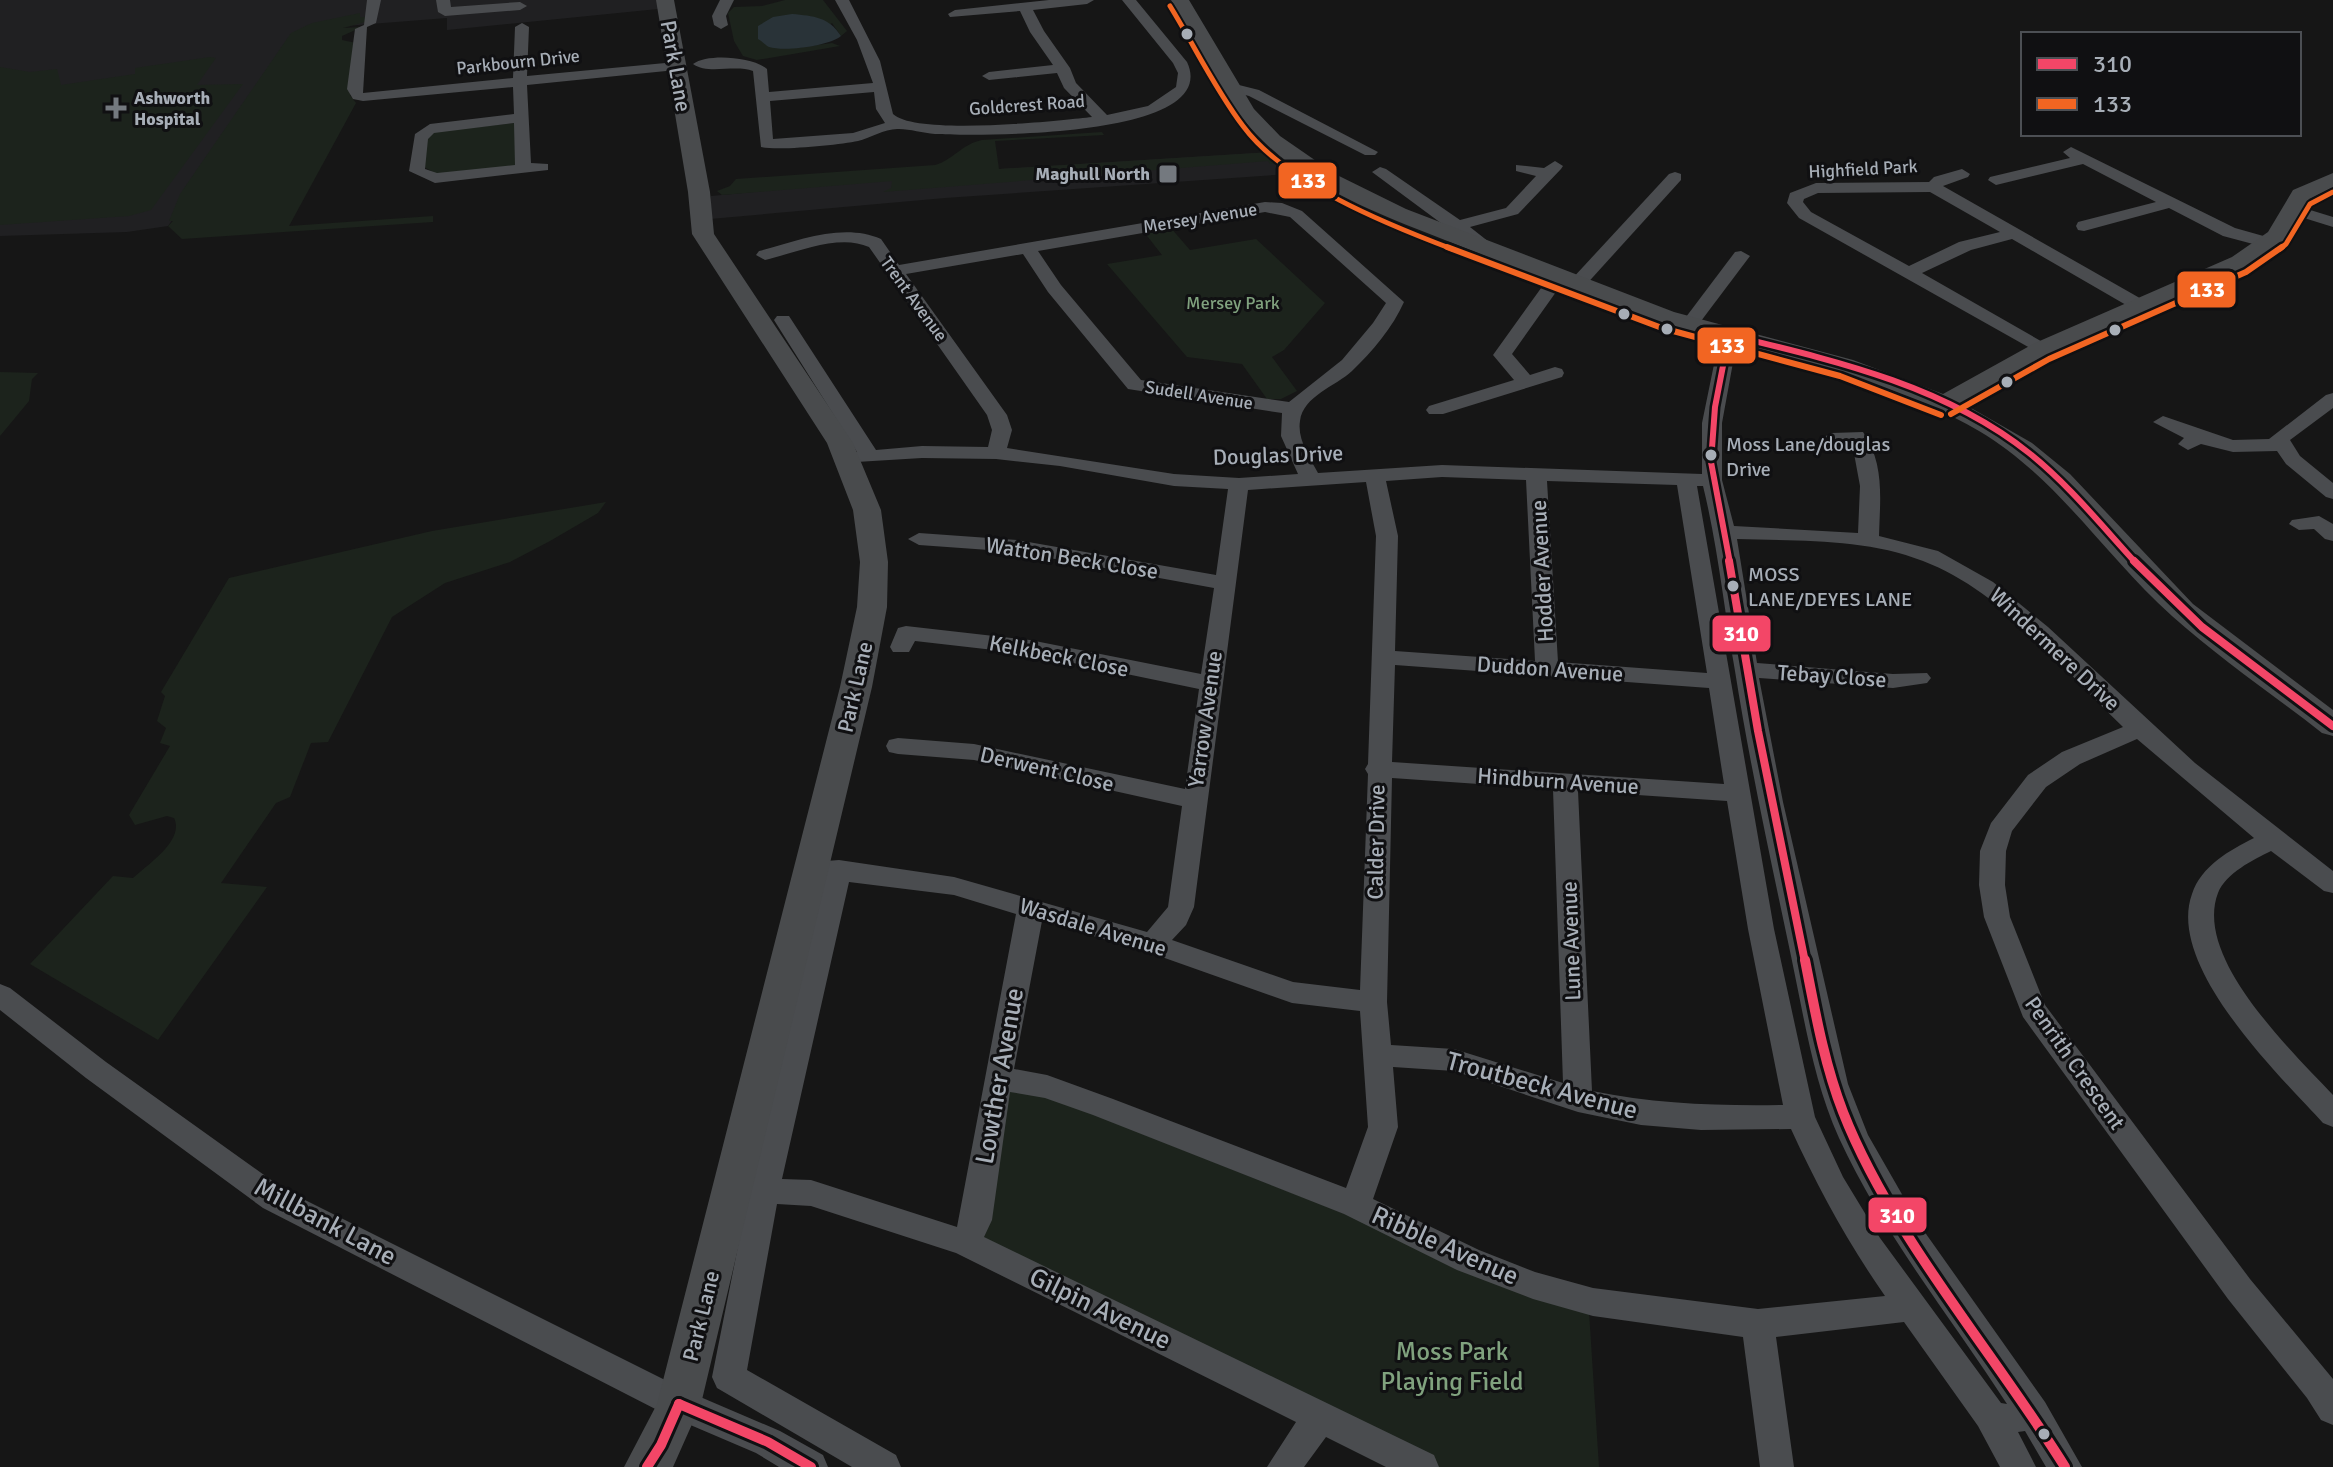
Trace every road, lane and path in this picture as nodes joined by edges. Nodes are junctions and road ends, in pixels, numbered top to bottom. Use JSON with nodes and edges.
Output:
{"nodes":[{"id":1,"x":374,"y":0,"type":"edge"},
{"id":2,"x":443,"y":0,"type":"edge"},
{"id":3,"x":665,"y":0,"type":"edge"},
{"id":4,"x":727,"y":0,"type":"edge"},
{"id":5,"x":842,"y":0,"type":"edge"},
{"id":6,"x":945,"y":0,"type":"edge"},
{"id":7,"x":1087,"y":0,"type":"edge"},
{"id":8,"x":1129,"y":0,"type":"edge"},
{"id":9,"x":1180,"y":0,"type":"edge"},
{"id":10,"x":1025,"y":7,"type":"junction"},
{"id":11,"x":955,"y":14,"type":"junction"},
{"id":12,"x":524,"y":15,"type":"edge"},
{"id":13,"x":704,"y":22,"type":"dead end"},
{"id":14,"x":506,"y":28,"type":"dead end"},
{"id":15,"x":364,"y":29,"type":"junction"},
{"id":16,"x":967,"y":29,"type":"dead end"},
{"id":17,"x":344,"y":37,"type":"dead end"},
{"id":18,"x":700,"y":64,"type":"dead end"},
{"id":19,"x":676,"y":66,"type":"junction"},
{"id":20,"x":1063,"y":68,"type":"junction"},
{"id":21,"x":989,"y":76,"type":"dead end"},
{"id":22,"x":520,"y":81,"type":"junction"},
{"id":23,"x":881,"y":87,"type":"junction"},
{"id":24,"x":1231,"y":87,"type":"junction"},
{"id":25,"x":764,"y":97,"type":"junction"},
{"id":26,"x":1273,"y":104,"type":"junction"},
{"id":27,"x":1246,"y":112,"type":"junction"},
{"id":28,"x":522,"y":117,"type":"junction"},
{"id":29,"x":1103,"y":120,"type":"junction"},
{"id":30,"x":896,"y":124,"type":"junction"},
{"id":31,"x":1370,"y":152,"type":"dead end"},
{"id":32,"x":542,"y":167,"type":"dead end"},
{"id":33,"x":523,"y":168,"type":"junction"},
{"id":34,"x":1522,"y":168,"type":"dead end"},
{"id":35,"x":1380,"y":172,"type":"dead end"},
{"id":36,"x":1962,"y":174,"type":"dead end"},
{"id":37,"x":2001,"y":175,"type":"dead end"},
{"id":38,"x":1675,"y":177,"type":"dead end"},
{"id":39,"x":2333,"y":179,"type":"edge"},
{"id":40,"x":1933,"y":187,"type":"junction"},
{"id":41,"x":2170,"y":203,"type":"junction"},
{"id":42,"x":2294,"y":210,"type":"junction"},
{"id":43,"x":2333,"y":222,"type":"edge"},
{"id":44,"x":1458,"y":225,"type":"junction"},
{"id":45,"x":2098,"y":226,"type":"dead end"},
{"id":46,"x":2017,"y":233,"type":"junction"},
{"id":47,"x":2268,"y":243,"type":"junction"},
{"id":48,"x":1027,"y":247,"type":"junction"},
{"id":49,"x":1480,"y":247,"type":"junction"},
{"id":50,"x":765,"y":254,"type":"dead end"},
{"id":51,"x":1741,"y":256,"type":"dead end"},
{"id":52,"x":893,"y":271,"type":"junction"},
{"id":53,"x":1910,"y":272,"type":"junction"},
{"id":54,"x":1729,"y":273,"type":"junction"},
{"id":55,"x":1751,"y":278,"type":"dead end"},
{"id":56,"x":1569,"y":281,"type":"junction"},
{"id":57,"x":2139,"y":305,"type":"junction"},
{"id":58,"x":1689,"y":325,"type":"junction"},
{"id":59,"x":814,"y":328,"type":"dead end"},
{"id":60,"x":1729,"y":335,"type":"junction"},
{"id":61,"x":2044,"y":348,"type":"junction"},
{"id":62,"x":1555,"y":373,"type":"dead end"},
{"id":63,"x":1527,"y":382,"type":"junction"},
{"id":64,"x":2333,"y":399,"type":"edge"},
{"id":65,"x":1945,"y":404,"type":"junction"},
{"id":66,"x":1294,"y":409,"type":"junction"},
{"id":67,"x":1436,"y":410,"type":"dead end"},
{"id":68,"x":2163,"y":422,"type":"dead end"},
{"id":69,"x":1831,"y":439,"type":"dead end"},
{"id":70,"x":2280,"y":445,"type":"junction"},
{"id":71,"x":996,"y":453,"type":"junction"},
{"id":72,"x":858,"y":457,"type":"junction"},
{"id":73,"x":1536,"y":473,"type":"junction"},
{"id":74,"x":1374,"y":475,"type":"junction"},
{"id":75,"x":1311,"y":479,"type":"junction"},
{"id":76,"x":1699,"y":480,"type":"junction"},
{"id":77,"x":1239,"y":484,"type":"junction"},
{"id":78,"x":2333,"y":493,"type":"edge"},
{"id":79,"x":1725,"y":532,"type":"junction"},
{"id":80,"x":920,"y":538,"type":"dead end"},
{"id":81,"x":1868,"y":540,"type":"junction"},
{"id":82,"x":1224,"y":583,"type":"junction"},
{"id":83,"x":905,"y":633,"type":"dead end"},
{"id":84,"x":1382,"y":657,"type":"junction"},
{"id":85,"x":1547,"y":669,"type":"junction"},
{"id":86,"x":1746,"y":670,"type":"junction"},
{"id":87,"x":1919,"y":678,"type":"dead end"},
{"id":88,"x":1718,"y":681,"type":"junction"},
{"id":89,"x":1211,"y":683,"type":"junction"},
{"id":90,"x":2333,"y":726,"type":"edge"},
{"id":91,"x":2139,"y":729,"type":"junction"},
{"id":92,"x":899,"y":744,"type":"dead end"},
{"id":93,"x":1377,"y":769,"type":"junction"},
{"id":94,"x":1565,"y":782,"type":"junction"},
{"id":95,"x":1738,"y":793,"type":"junction"},
{"id":96,"x":1194,"y":799,"type":"junction"},
{"id":97,"x":2271,"y":840,"type":"junction"},
{"id":98,"x":824,"y":869,"type":"junction"},
{"id":99,"x":2333,"y":884,"type":"edge"},
{"id":100,"x":1031,"y":907,"type":"junction"},
{"id":101,"x":1764,"y":941,"type":"junction"},
{"id":102,"x":1152,"y":943,"type":"junction"},
{"id":103,"x":1802,"y":945,"type":"junction"},
{"id":104,"x":0,"y":995,"type":"edge"},
{"id":105,"x":1373,"y":1002,"type":"junction"},
{"id":106,"x":1379,"y":1055,"type":"junction"},
{"id":107,"x":998,"y":1078,"type":"junction"},
{"id":108,"x":1578,"y":1100,"type":"junction"},
{"id":109,"x":2333,"y":1115,"type":"edge"},
{"id":110,"x":1800,"y":1117,"type":"junction"},
{"id":111,"x":764,"y":1191,"type":"junction"},
{"id":112,"x":1355,"y":1205,"type":"junction"},
{"id":113,"x":965,"y":1243,"type":"junction"},
{"id":114,"x":1910,"y":1307,"type":"junction"},
{"id":115,"x":1758,"y":1324,"type":"junction"},
{"id":116,"x":2328,"y":1394,"type":"edge"},
{"id":117,"x":679,"y":1404,"type":"junction"},
{"id":118,"x":2033,"y":1413,"type":"junction"},
{"id":119,"x":1990,"y":1415,"type":"junction"},
{"id":120,"x":1320,"y":1417,"type":"junction"},
{"id":121,"x":647,"y":1467,"type":"edge"},
{"id":122,"x":811,"y":1467,"type":"edge"},
{"id":123,"x":884,"y":1467,"type":"edge"},
{"id":124,"x":1284,"y":1467,"type":"edge"},
{"id":125,"x":1422,"y":1467,"type":"edge"},
{"id":126,"x":1777,"y":1467,"type":"edge"},
{"id":127,"x":2019,"y":1467,"type":"edge"},
{"id":128,"x":2065,"y":1467,"type":"edge"}],
"edges":[{"from":1,"to":15,"type":"street"},
{"from":2,"to":12,"type":"street"},
{"from":3,"to":19,"type":"street","name":"Park Lane"},
{"from":4,"to":13,"type":"street"},
{"from":5,"to":23,"type":"street"},
{"from":6,"to":11,"type":"street"},
{"from":7,"to":10,"type":"street"},
{"from":8,"to":29,"type":"street","name":"Goldcrest Road"},
{"from":9,"to":24,"type":"street"},
{"from":10,"to":11,"type":"street"},
{"from":10,"to":20,"type":"street"},
{"from":11,"to":16,"type":"street"},
{"from":12,"to":14,"type":"street"},
{"from":12,"to":22,"type":"street"},
{"from":15,"to":17,"type":"street"},
{"from":15,"to":22,"type":"street","name":"Parkbourn Drive"},
{"from":18,"to":25,"type":"street"},
{"from":19,"to":22,"type":"street","name":"Parkbourn Drive"},
{"from":19,"to":72,"type":"street","name":"Park Lane"},
{"from":20,"to":21,"type":"street"},
{"from":20,"to":29,"type":"street"},
{"from":22,"to":28,"type":"street"},
{"from":23,"to":25,"type":"street"},
{"from":23,"to":30,"type":"street"},
{"from":24,"to":26,"type":"street"},
{"from":24,"to":27,"type":"street"},
{"from":25,"to":30,"type":"street"},
{"from":26,"to":27,"type":"street"},
{"from":26,"to":31,"type":"street"},
{"from":27,"to":49,"type":"street"},
{"from":28,"to":33,"type":"street"},
{"from":28,"to":33,"type":"street"},
{"from":29,"to":30,"type":"street","name":"Goldcrest Road"},
{"from":32,"to":33,"type":"street"},
{"from":34,"to":44,"type":"street"},
{"from":35,"to":44,"type":"street"},
{"from":36,"to":40,"type":"street"},
{"from":37,"to":41,"type":"street"},
{"from":38,"to":56,"type":"street"},
{"from":39,"to":42,"type":"street"},
{"from":40,"to":46,"type":"street","name":"Highfield Park"},
{"from":40,"to":53,"type":"street","name":"Highfield Park"},
{"from":41,"to":45,"type":"street"},
{"from":41,"to":47,"type":"street"},
{"from":42,"to":43,"type":"street"},
{"from":42,"to":47,"type":"street"},
{"from":44,"to":49,"type":"street"},
{"from":46,"to":53,"type":"street"},
{"from":46,"to":57,"type":"street","name":"Highfield Park"},
{"from":47,"to":57,"type":"street"},
{"from":48,"to":52,"type":"street","name":"Mersey Avenue"},
{"from":48,"to":66,"type":"street","name":"Sudell Avenue"},
{"from":48,"to":66,"type":"street","name":"Mersey Avenue"},
{"from":49,"to":56,"type":"street"},
{"from":50,"to":52,"type":"street","name":"Trent Avenue"},
{"from":51,"to":54,"type":"street"},
{"from":52,"to":71,"type":"street","name":"Trent Avenue"},
{"from":53,"to":61,"type":"street","name":"Highfield Park"},
{"from":54,"to":55,"type":"street"},
{"from":54,"to":58,"type":"street"},
{"from":56,"to":58,"type":"street"},
{"from":56,"to":63,"type":"street"},
{"from":57,"to":61,"type":"street"},
{"from":58,"to":60,"type":"street"},
{"from":59,"to":72,"type":"street","name":"Park Lane"},
{"from":60,"to":65,"type":"street"},
{"from":60,"to":76,"type":"street"},
{"from":61,"to":65,"type":"street"},
{"from":62,"to":63,"type":"street"},
{"from":63,"to":67,"type":"street"},
{"from":64,"to":70,"type":"street"},
{"from":65,"to":90,"type":"street"},
{"from":66,"to":75,"type":"street"},
{"from":68,"to":70,"type":"street"},
{"from":69,"to":81,"type":"street"},
{"from":70,"to":78,"type":"street"},
{"from":71,"to":72,"type":"street","name":"Douglas Drive"},
{"from":71,"to":77,"type":"street","name":"Douglas Drive"},
{"from":72,"to":98,"type":"street","name":"Park Lane"},
{"from":73,"to":74,"type":"street","name":"Douglas Drive"},
{"from":73,"to":76,"type":"street","name":"Douglas Drive"},
{"from":73,"to":85,"type":"street","name":"Hodder Avenue"},
{"from":74,"to":75,"type":"street","name":"Douglas Drive"},
{"from":74,"to":84,"type":"street","name":"Calder Drive"},
{"from":75,"to":77,"type":"street","name":"Douglas Drive"},
{"from":76,"to":79,"type":"street"},
{"from":76,"to":88,"type":"street"},
{"from":77,"to":82,"type":"street","name":"Yarrow Avenue"},
{"from":79,"to":81,"type":"street","name":"Windermere Drive"},
{"from":79,"to":86,"type":"street"},
{"from":80,"to":82,"type":"street","name":"Watton Beck Close"},
{"from":81,"to":91,"type":"street","name":"Windermere Drive"},
{"from":82,"to":89,"type":"street","name":"Yarrow Avenue"},
{"from":83,"to":89,"type":"street","name":"Kelkbeck Close"},
{"from":84,"to":85,"type":"street","name":"Duddon Avenue"},
{"from":84,"to":93,"type":"street","name":"Calder Drive"},
{"from":85,"to":88,"type":"street","name":"Duddon Avenue"},
{"from":86,"to":87,"type":"street","name":"Tebay Close"},
{"from":86,"to":103,"type":"street"},
{"from":88,"to":95,"type":"street"},
{"from":89,"to":96,"type":"street","name":"Yarrow Avenue"},
{"from":91,"to":97,"type":"street","name":"Windermere Drive"},
{"from":91,"to":116,"type":"street","name":"Penrith Crescent"},
{"from":92,"to":96,"type":"street","name":"Derwent Close"},
{"from":93,"to":94,"type":"street","name":"Hindburn Avenue"},
{"from":93,"to":105,"type":"street","name":"Calder Drive"},
{"from":94,"to":95,"type":"street","name":"Hindburn Avenue"},
{"from":94,"to":108,"type":"street","name":"Lune Avenue"},
{"from":95,"to":101,"type":"street"},
{"from":96,"to":102,"type":"street","name":"Yarrow Avenue"},
{"from":97,"to":99,"type":"street","name":"Windermere Drive"},
{"from":97,"to":109,"type":"street"},
{"from":98,"to":100,"type":"street","name":"Wasdale Avenue"},
{"from":98,"to":111,"type":"street","name":"Park Lane"},
{"from":98,"to":117,"type":"street","name":"Park Lane"},
{"from":100,"to":102,"type":"street","name":"Wasdale Avenue"},
{"from":100,"to":107,"type":"street","name":"Lowther Avenue"},
{"from":101,"to":103,"type":"street"},
{"from":101,"to":110,"type":"street"},
{"from":102,"to":105,"type":"street","name":"Wasdale Avenue"},
{"from":103,"to":118,"type":"street"},
{"from":104,"to":117,"type":"street","name":"Millbank Lane"},
{"from":105,"to":106,"type":"street","name":"Calder Drive"},
{"from":106,"to":108,"type":"street","name":"Troutbeck Avenue"},
{"from":106,"to":112,"type":"street","name":"Calder Drive"},
{"from":107,"to":112,"type":"street","name":"Ribble Avenue"},
{"from":107,"to":113,"type":"street","name":"Lowther Avenue"},
{"from":108,"to":110,"type":"street","name":"Troutbeck Avenue"},
{"from":110,"to":114,"type":"street"},
{"from":111,"to":113,"type":"street","name":"Gilpin Avenue"},
{"from":111,"to":123,"type":"street","name":"Park Lane"},
{"from":112,"to":115,"type":"street","name":"Ribble Avenue"},
{"from":113,"to":120,"type":"street","name":"Gilpin Avenue"},
{"from":114,"to":115,"type":"street","name":"Ribble Avenue"},
{"from":114,"to":119,"type":"street"},
{"from":115,"to":126,"type":"street"},
{"from":117,"to":121,"type":"street","name":"Park Lane"},
{"from":117,"to":122,"type":"street","name":"Millbank Lane"},
{"from":118,"to":119,"type":"street"},
{"from":118,"to":128,"type":"street"},
{"from":119,"to":127,"type":"street"},
{"from":120,"to":124,"type":"street"},
{"from":120,"to":125,"type":"street","name":"Gilpin Avenue"}]}
